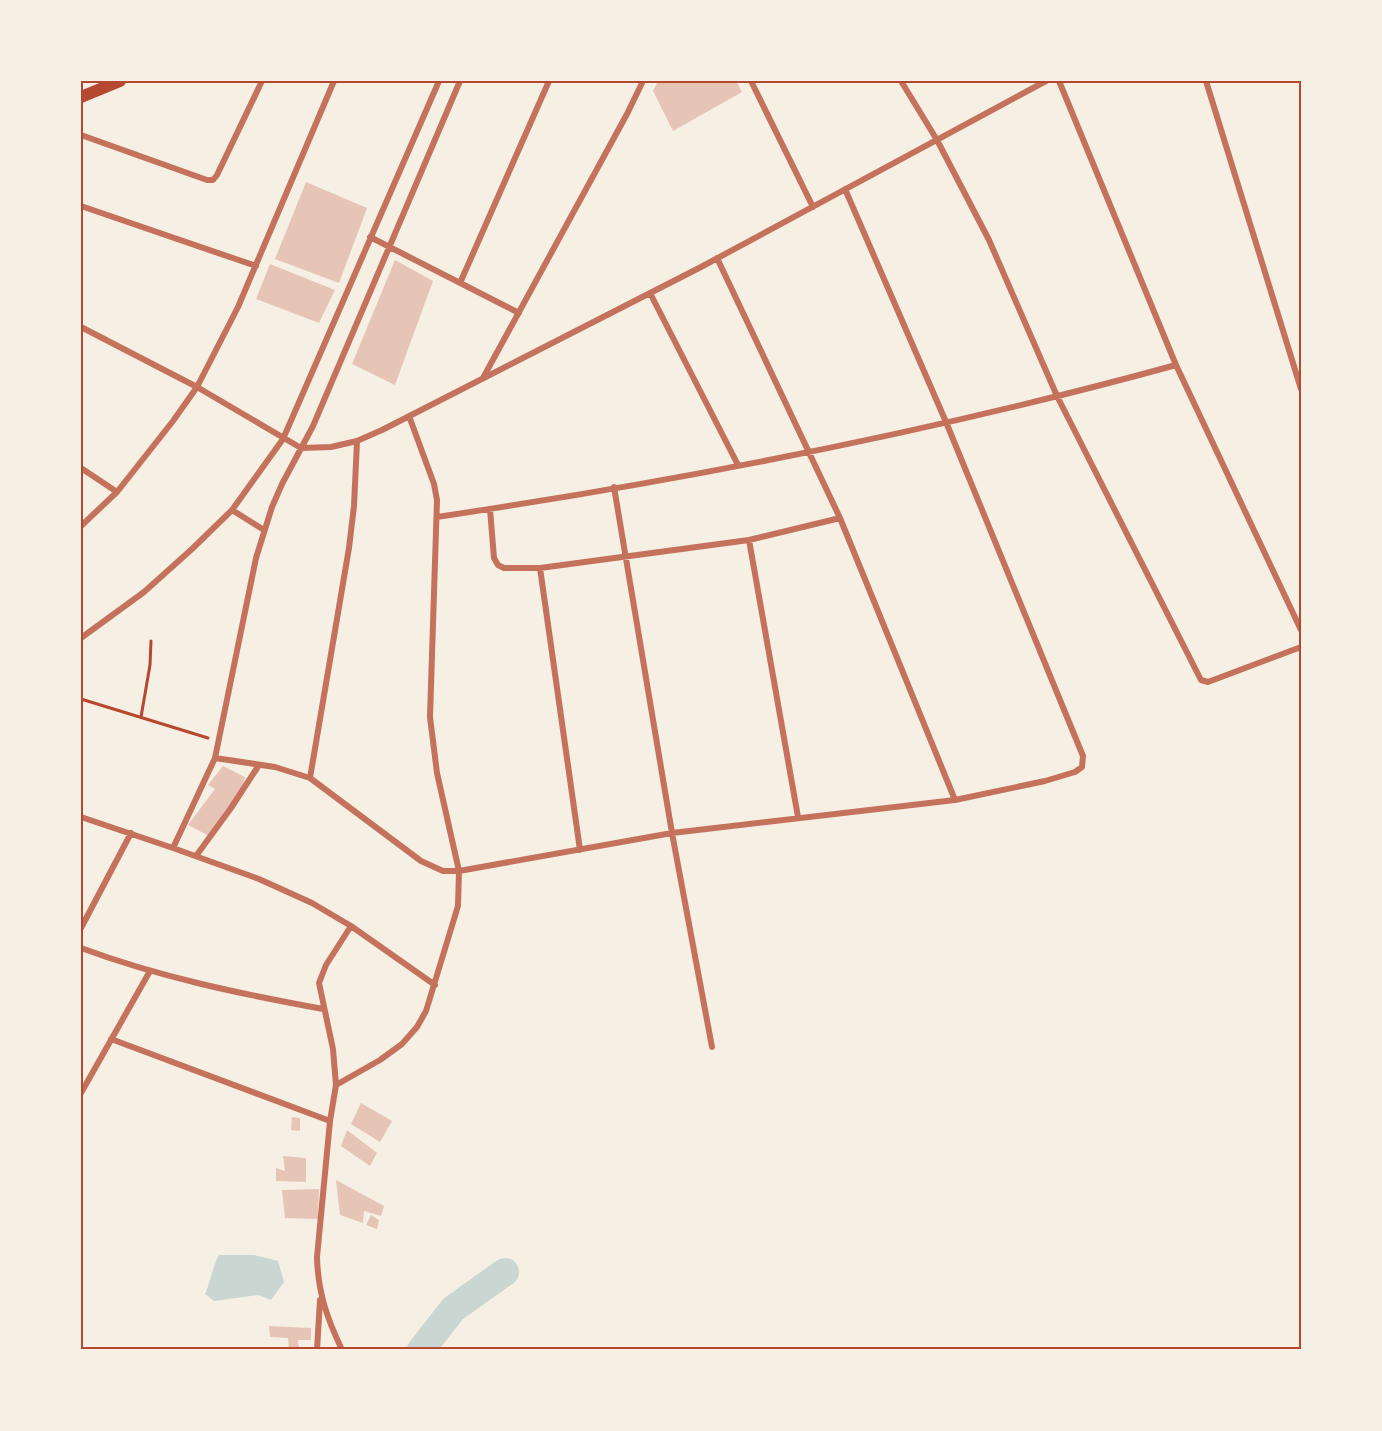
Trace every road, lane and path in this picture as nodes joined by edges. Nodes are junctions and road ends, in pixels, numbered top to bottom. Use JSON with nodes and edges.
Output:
{"nodes":[{"id":1,"x":120,"y":81,"type":"edge"},
{"id":2,"x":262,"y":81,"type":"edge"},
{"id":3,"x":334,"y":81,"type":"edge"},
{"id":4,"x":439,"y":81,"type":"edge"},
{"id":5,"x":460,"y":81,"type":"edge"},
{"id":6,"x":549,"y":81,"type":"edge"},
{"id":7,"x":643,"y":81,"type":"edge"},
{"id":8,"x":751,"y":81,"type":"edge"},
{"id":9,"x":901,"y":81,"type":"edge"},
{"id":10,"x":1046,"y":81,"type":"edge"},
{"id":11,"x":1059,"y":81,"type":"edge"},
{"id":12,"x":1206,"y":81,"type":"edge"},
{"id":13,"x":105,"y":84,"type":"edge"},
{"id":14,"x":81,"y":97,"type":"edge"},
{"id":15,"x":81,"y":135,"type":"edge"},
{"id":16,"x":937,"y":140,"type":"junction"},
{"id":17,"x":845,"y":189,"type":"junction"},
{"id":18,"x":81,"y":206,"type":"edge"},
{"id":19,"x":813,"y":207,"type":"junction"},
{"id":20,"x":370,"y":237,"type":"junction"},
{"id":21,"x":390,"y":246,"type":"junction"},
{"id":22,"x":717,"y":258,"type":"junction"},
{"id":23,"x":256,"y":266,"type":"junction"},
{"id":24,"x":460,"y":283,"type":"junction"},
{"id":25,"x":650,"y":293,"type":"junction"},
{"id":26,"x":519,"y":313,"type":"junction"},
{"id":27,"x":81,"y":327,"type":"edge"},
{"id":28,"x":1176,"y":365,"type":"junction"},
{"id":29,"x":483,"y":378,"type":"junction"},
{"id":30,"x":197,"y":387,"type":"junction"},
{"id":31,"x":1301,"y":388,"type":"edge"},
{"id":32,"x":1057,"y":396,"type":"junction"},
{"id":33,"x":409,"y":416,"type":"junction"},
{"id":34,"x":946,"y":422,"type":"junction"},
{"id":35,"x":283,"y":439,"type":"junction"},
{"id":36,"x":357,"y":441,"type":"junction"},
{"id":37,"x":301,"y":448,"type":"junction"},
{"id":38,"x":809,"y":453,"type":"junction"},
{"id":39,"x":738,"y":465,"type":"junction"},
{"id":40,"x":81,"y":468,"type":"edge"},
{"id":41,"x":614,"y":487,"type":"junction"},
{"id":42,"x":117,"y":492,"type":"junction"},
{"id":43,"x":490,"y":509,"type":"junction"},
{"id":44,"x":232,"y":510,"type":"junction"},
{"id":45,"x":437,"y":517,"type":"junction"},
{"id":46,"x":840,"y":518,"type":"junction"},
{"id":47,"x":81,"y":526,"type":"edge"},
{"id":48,"x":264,"y":530,"type":"junction"},
{"id":49,"x":749,"y":540,"type":"junction"},
{"id":50,"x":627,"y":557,"type":"junction"},
{"id":51,"x":540,"y":568,"type":"junction"},
{"id":52,"x":1301,"y":630,"type":"edge"},
{"id":53,"x":81,"y":638,"type":"edge"},
{"id":54,"x":151,"y":641,"type":"dead end"},
{"id":55,"x":1301,"y":647,"type":"edge"},
{"id":56,"x":81,"y":699,"type":"edge"},
{"id":57,"x":141,"y":717,"type":"junction"},
{"id":58,"x":218,"y":741,"type":"junction"},
{"id":59,"x":214,"y":758,"type":"junction"},
{"id":60,"x":259,"y":765,"type":"junction"},
{"id":61,"x":310,"y":778,"type":"junction"},
{"id":62,"x":956,"y":800,"type":"junction"},
{"id":63,"x":81,"y":817,"type":"edge"},
{"id":64,"x":798,"y":817,"type":"junction"},
{"id":65,"x":672,"y":832,"type":"junction"},
{"id":66,"x":131,"y":833,"type":"junction"},
{"id":67,"x":173,"y":848,"type":"junction"},
{"id":68,"x":580,"y":850,"type":"junction"},
{"id":69,"x":196,"y":856,"type":"junction"},
{"id":70,"x":459,"y":871,"type":"junction"},
{"id":71,"x":351,"y":926,"type":"junction"},
{"id":72,"x":81,"y":928,"type":"edge"},
{"id":73,"x":81,"y":948,"type":"edge"},
{"id":74,"x":150,"y":971,"type":"junction"},
{"id":75,"x":435,"y":985,"type":"junction"},
{"id":76,"x":323,"y":1009,"type":"junction"},
{"id":77,"x":111,"y":1039,"type":"junction"},
{"id":78,"x":712,"y":1047,"type":"dead end"},
{"id":79,"x":336,"y":1085,"type":"junction"},
{"id":80,"x":81,"y":1093,"type":"edge"},
{"id":81,"x":330,"y":1121,"type":"junction"},
{"id":82,"x":320,"y":1296,"type":"junction"},
{"id":83,"x":317,"y":1350,"type":"edge"},
{"id":84,"x":342,"y":1350,"type":"edge"}],
"edges":[{"from":1,"to":13,"type":"main road"},
{"from":2,"to":15,"type":"street"},
{"from":3,"to":23,"type":"street"},
{"from":4,"to":20,"type":"street"},
{"from":5,"to":21,"type":"street"},
{"from":6,"to":24,"type":"street"},
{"from":7,"to":26,"type":"street"},
{"from":8,"to":19,"type":"street"},
{"from":9,"to":16,"type":"street"},
{"from":10,"to":16,"type":"street"},
{"from":11,"to":28,"type":"street"},
{"from":12,"to":31,"type":"street"},
{"from":13,"to":14,"type":"main road"},
{"from":16,"to":17,"type":"street"},
{"from":16,"to":32,"type":"street"},
{"from":17,"to":19,"type":"street"},
{"from":17,"to":34,"type":"street"},
{"from":18,"to":23,"type":"street"},
{"from":19,"to":22,"type":"street"},
{"from":20,"to":21,"type":"street"},
{"from":20,"to":35,"type":"street"},
{"from":21,"to":24,"type":"street"},
{"from":21,"to":37,"type":"street"},
{"from":22,"to":25,"type":"street"},
{"from":22,"to":38,"type":"street"},
{"from":23,"to":30,"type":"street"},
{"from":24,"to":26,"type":"street"},
{"from":25,"to":29,"type":"street"},
{"from":25,"to":39,"type":"street"},
{"from":26,"to":29,"type":"street"},
{"from":27,"to":30,"type":"street"},
{"from":28,"to":32,"type":"street"},
{"from":28,"to":52,"type":"street"},
{"from":29,"to":33,"type":"street"},
{"from":30,"to":35,"type":"street"},
{"from":30,"to":42,"type":"street"},
{"from":32,"to":34,"type":"street"},
{"from":32,"to":55,"type":"street"},
{"from":33,"to":36,"type":"street"},
{"from":33,"to":45,"type":"street"},
{"from":34,"to":38,"type":"street"},
{"from":34,"to":62,"type":"street"},
{"from":35,"to":37,"type":"street"},
{"from":35,"to":44,"type":"street"},
{"from":36,"to":37,"type":"street"},
{"from":36,"to":61,"type":"street"},
{"from":37,"to":48,"type":"street"},
{"from":38,"to":39,"type":"street"},
{"from":38,"to":46,"type":"street"},
{"from":39,"to":41,"type":"street"},
{"from":40,"to":42,"type":"street"},
{"from":41,"to":43,"type":"street"},
{"from":41,"to":50,"type":"street"},
{"from":42,"to":47,"type":"street"},
{"from":43,"to":45,"type":"street"},
{"from":43,"to":51,"type":"street"},
{"from":44,"to":48,"type":"street"},
{"from":44,"to":53,"type":"street"},
{"from":45,"to":70,"type":"street"},
{"from":46,"to":49,"type":"street"},
{"from":46,"to":62,"type":"street"},
{"from":48,"to":58,"type":"street"},
{"from":49,"to":50,"type":"street"},
{"from":49,"to":64,"type":"street"},
{"from":50,"to":51,"type":"street"},
{"from":50,"to":65,"type":"street"},
{"from":51,"to":68,"type":"street"},
{"from":54,"to":57,"type":"path"},
{"from":56,"to":57,"type":"path"},
{"from":57,"to":58,"type":"path"},
{"from":58,"to":59,"type":"street"},
{"from":59,"to":60,"type":"street"},
{"from":59,"to":67,"type":"street"},
{"from":60,"to":61,"type":"street"},
{"from":60,"to":69,"type":"street"},
{"from":61,"to":70,"type":"street"},
{"from":62,"to":64,"type":"street"},
{"from":63,"to":66,"type":"street"},
{"from":64,"to":65,"type":"street"},
{"from":65,"to":68,"type":"street"},
{"from":65,"to":78,"type":"street"},
{"from":66,"to":67,"type":"street"},
{"from":66,"to":72,"type":"street"},
{"from":67,"to":69,"type":"street"},
{"from":68,"to":70,"type":"street"},
{"from":69,"to":71,"type":"street"},
{"from":70,"to":75,"type":"street"},
{"from":71,"to":75,"type":"street"},
{"from":71,"to":76,"type":"street"},
{"from":73,"to":74,"type":"street"},
{"from":74,"to":76,"type":"street"},
{"from":74,"to":77,"type":"street"},
{"from":75,"to":79,"type":"street"},
{"from":76,"to":79,"type":"street"},
{"from":77,"to":80,"type":"street"},
{"from":77,"to":81,"type":"street"},
{"from":79,"to":81,"type":"street"},
{"from":81,"to":82,"type":"street"},
{"from":82,"to":83,"type":"street"},
{"from":82,"to":84,"type":"street"}]}
